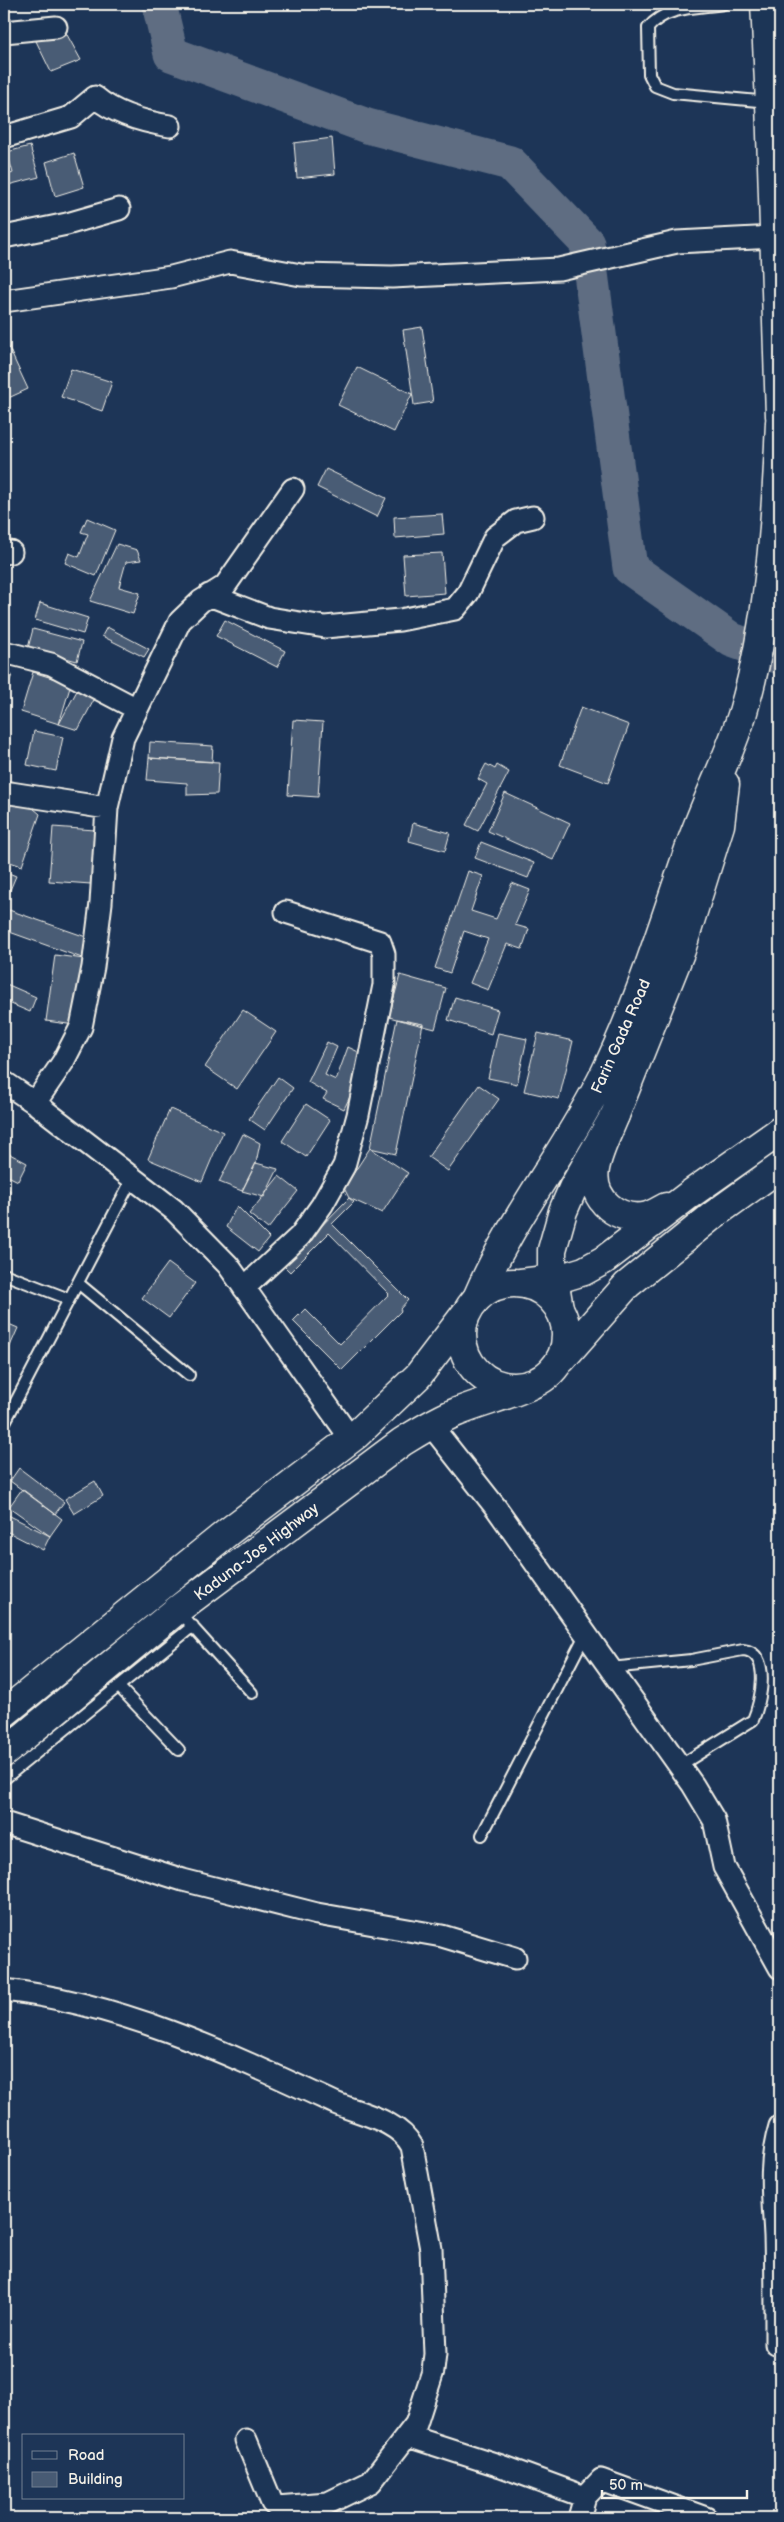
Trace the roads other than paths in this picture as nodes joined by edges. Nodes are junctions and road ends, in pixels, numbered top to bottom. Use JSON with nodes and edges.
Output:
{"nodes":[{"id":1,"x":722,"y":4,"type":"edge"},
{"id":2,"x":770,"y":12,"type":"edge"},
{"id":3,"x":56,"y":27,"type":"dead end"},
{"id":4,"x":4,"y":32,"type":"edge"},
{"id":5,"x":773,"y":86,"type":"edge"},
{"id":6,"x":170,"y":126,"type":"dead end"},
{"id":7,"x":4,"y":137,"type":"edge"},
{"id":8,"x":119,"y":209,"type":"dead end"},
{"id":9,"x":4,"y":237,"type":"edge"},
{"id":10,"x":777,"y":245,"type":"edge"},
{"id":11,"x":4,"y":301,"type":"edge"},
{"id":12,"x":779,"y":350,"type":"edge"},
{"id":13,"x":780,"y":416,"type":"edge"},
{"id":14,"x":780,"y":422,"type":"edge"},
{"id":15,"x":293,"y":489,"type":"dead end"},
{"id":16,"x":533,"y":517,"type":"dead end"},
{"id":17,"x":209,"y":595,"type":"junction"},
{"id":18,"x":4,"y":652,"type":"edge"},
{"id":19,"x":135,"y":708,"type":"junction"},
{"id":20,"x":728,"y":758,"type":"junction"},
{"id":21,"x":4,"y":792,"type":"edge"},
{"id":22,"x":108,"y":808,"type":"junction"},
{"id":23,"x":286,"y":912,"type":"dead end"},
{"id":24,"x":4,"y":1082,"type":"edge"},
{"id":25,"x":35,"y":1103,"type":"junction"},
{"id":26,"x":615,"y":1115,"type":"junction"},
{"id":27,"x":780,"y":1131,"type":"edge"},
{"id":28,"x":780,"y":1167,"type":"edge"},
{"id":29,"x":132,"y":1179,"type":"junction"},
{"id":30,"x":689,"y":1195,"type":"junction"},
{"id":31,"x":4,"y":1274,"type":"edge"},
{"id":32,"x":553,"y":1280,"type":"junction"},
{"id":33,"x":78,"y":1283,"type":"junction"},
{"id":34,"x":516,"y":1283,"type":"junction"},
{"id":35,"x":244,"y":1288,"type":"junction"},
{"id":36,"x":69,"y":1299,"type":"junction"},
{"id":37,"x":472,"y":1305,"type":"junction"},
{"id":38,"x":559,"y":1308,"type":"junction"},
{"id":39,"x":559,"y":1362,"type":"junction"},
{"id":40,"x":189,"y":1375,"type":"dead end"},
{"id":41,"x":531,"y":1385,"type":"junction"},
{"id":42,"x":4,"y":1424,"type":"edge"},
{"id":43,"x":430,"y":1424,"type":"junction"},
{"id":44,"x":352,"y":1439,"type":"junction"},
{"id":45,"x":185,"y":1618,"type":"junction"},
{"id":46,"x":585,"y":1635,"type":"junction"},
{"id":47,"x":609,"y":1668,"type":"junction"},
{"id":48,"x":119,"y":1687,"type":"junction"},
{"id":49,"x":252,"y":1693,"type":"dead end"},
{"id":50,"x":4,"y":1713,"type":"edge"},
{"id":51,"x":179,"y":1750,"type":"dead end"},
{"id":52,"x":4,"y":1753,"type":"edge"},
{"id":53,"x":679,"y":1766,"type":"junction"},
{"id":54,"x":4,"y":1779,"type":"edge"},
{"id":55,"x":4,"y":1823,"type":"edge"},
{"id":56,"x":482,"y":1835,"type":"dead end"},
{"id":57,"x":515,"y":1958,"type":"dead end"},
{"id":58,"x":780,"y":1968,"type":"edge"},
{"id":59,"x":4,"y":1990,"type":"edge"},
{"id":60,"x":780,"y":2126,"type":"edge"},
{"id":61,"x":776,"y":2344,"type":"dead end"},
{"id":62,"x":408,"y":2436,"type":"junction"},
{"id":63,"x":246,"y":2440,"type":"dead end"},
{"id":64,"x":585,"y":2497,"type":"junction"},
{"id":65,"x":283,"y":2513,"type":"edge"},
{"id":66,"x":579,"y":2518,"type":"edge"},
{"id":67,"x":706,"y":2518,"type":"edge"}],
"edges":[{"from":1,"to":5,"type":"lane"},
{"from":2,"to":5,"type":"main road"},
{"from":3,"to":4,"type":"street"},
{"from":5,"to":10,"type":"main road"},
{"from":6,"to":7,"type":"street"},
{"from":8,"to":9,"type":"street"},
{"from":10,"to":11,"type":"street"},
{"from":10,"to":12,"type":"main road"},
{"from":12,"to":13,"type":"main road"},
{"from":14,"to":20,"type":"main road","name":"Farin Gada Road"},
{"from":15,"to":17,"type":"street"},
{"from":16,"to":17,"type":"street"},
{"from":17,"to":19,"type":"street"},
{"from":18,"to":19,"type":"street"},
{"from":19,"to":22,"type":"street"},
{"from":20,"to":26,"type":"main road","name":"Farin Gada Road"},
{"from":20,"to":37,"type":"main road","name":"Farin Gada Road"},
{"from":21,"to":22,"type":"street"},
{"from":22,"to":25,"type":"street"},
{"from":23,"to":35,"type":"street"},
{"from":24,"to":25,"type":"street"},
{"from":25,"to":29,"type":"street"},
{"from":26,"to":30,"type":"main road"},
{"from":26,"to":32,"type":"main road","name":"Farin Gada Road"},
{"from":27,"to":30,"type":"main road"},
{"from":28,"to":39,"type":"main road"},
{"from":29,"to":33,"type":"lane"},
{"from":29,"to":35,"type":"street"},
{"from":30,"to":32,"type":"main road"},
{"from":31,"to":36,"type":"lane"},
{"from":32,"to":34,"type":"main road"},
{"from":32,"to":38,"type":"main road","name":"Farin Gada Road"},
{"from":33,"to":36,"type":"lane"},
{"from":33,"to":40,"type":"lane"},
{"from":34,"to":37,"type":"main road"},
{"from":34,"to":38,"type":"main road"},
{"from":35,"to":44,"type":"street"},
{"from":36,"to":42,"type":"lane"},
{"from":37,"to":41,"type":"main road"},
{"from":37,"to":44,"type":"main road","name":"Kaduna-Jos Highway"},
{"from":38,"to":39,"type":"main road"},
{"from":39,"to":41,"type":"main road"},
{"from":41,"to":43,"type":"main road","name":"Kaduna-Jos Highway"},
{"from":43,"to":45,"type":"main road","name":"Kaduna-Jos Highway"},
{"from":43,"to":46,"type":"street"},
{"from":44,"to":50,"type":"main road","name":"Kaduna-Jos Highway"},
{"from":45,"to":48,"type":"lane"},
{"from":45,"to":49,"type":"lane"},
{"from":45,"to":52,"type":"main road","name":"Kaduna-Jos Highway"},
{"from":46,"to":47,"type":"street"},
{"from":46,"to":56,"type":"lane"},
{"from":47,"to":53,"type":"street"},
{"from":47,"to":53,"type":"lane"},
{"from":48,"to":51,"type":"lane"},
{"from":48,"to":54,"type":"lane"},
{"from":53,"to":58,"type":"street"},
{"from":55,"to":57,"type":"street"},
{"from":59,"to":62,"type":"street"},
{"from":60,"to":61,"type":"street"},
{"from":62,"to":64,"type":"street"},
{"from":62,"to":65,"type":"street"},
{"from":63,"to":65,"type":"street"},
{"from":64,"to":66,"type":"street"},
{"from":64,"to":67,"type":"street"}]}
